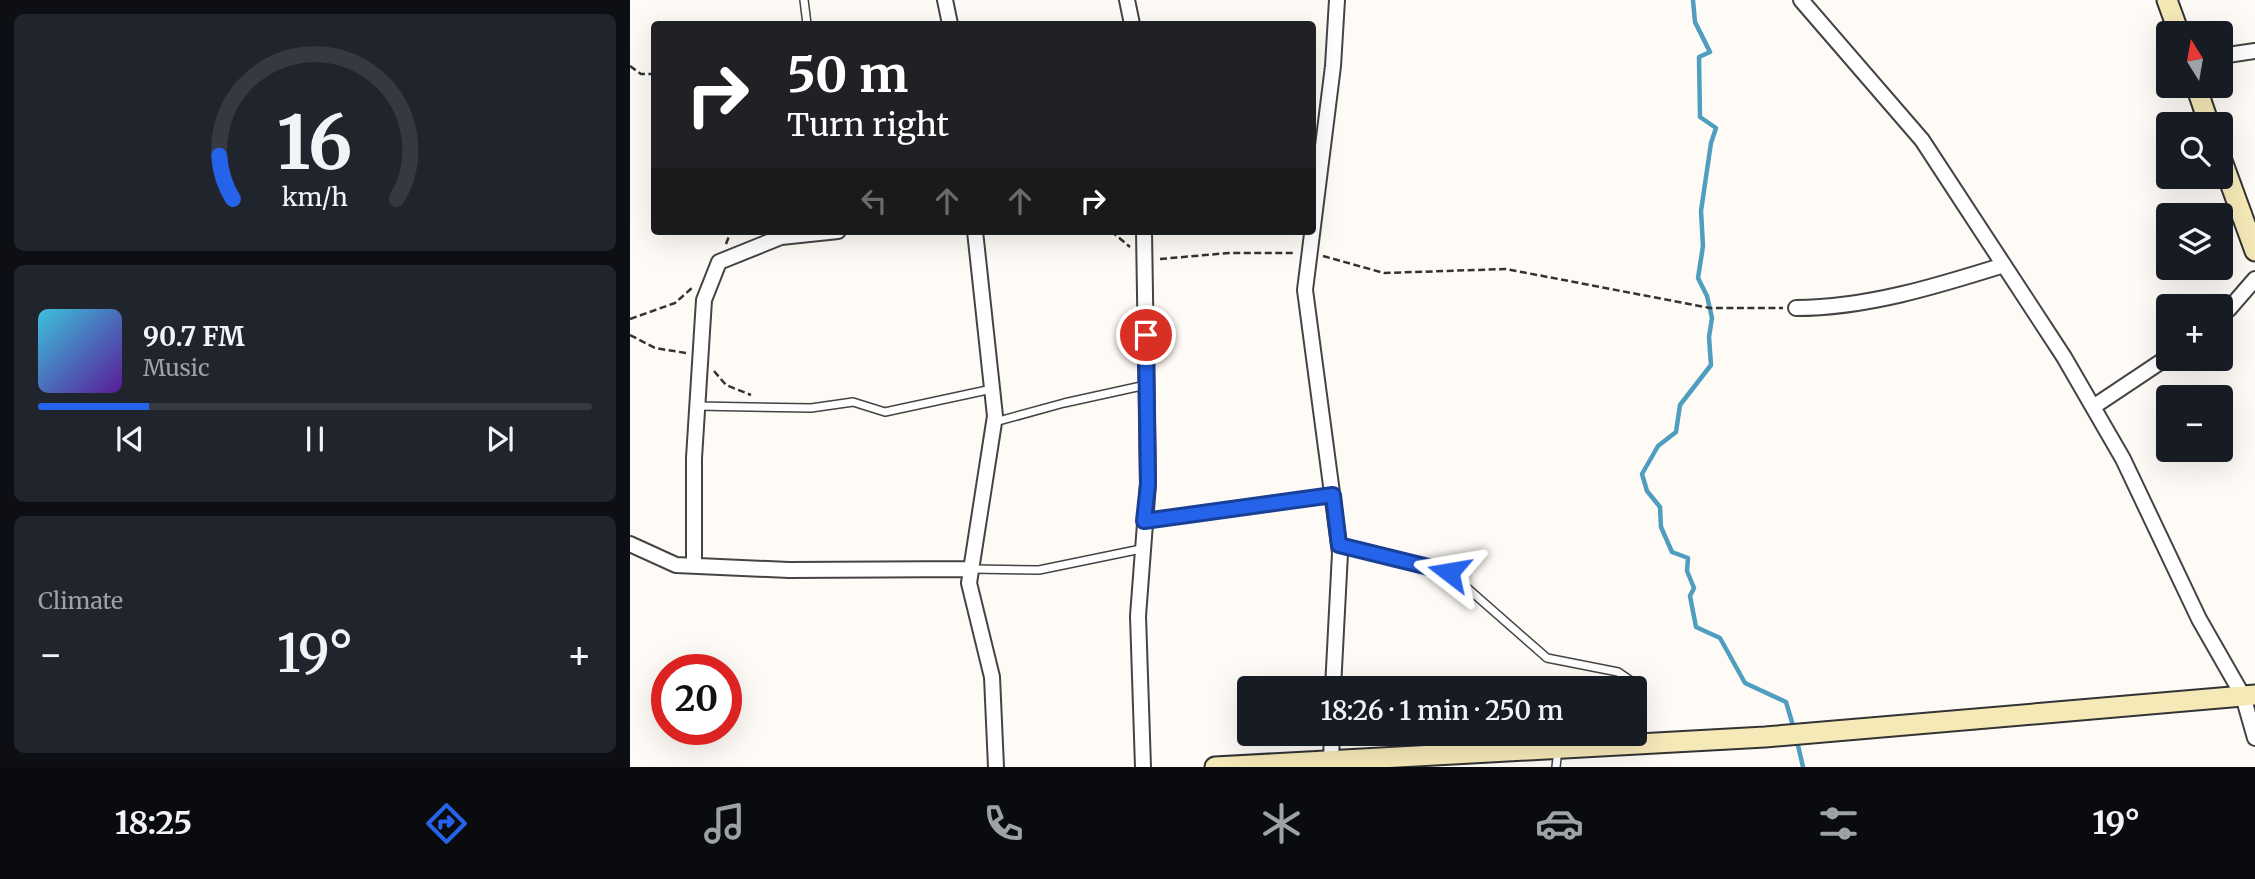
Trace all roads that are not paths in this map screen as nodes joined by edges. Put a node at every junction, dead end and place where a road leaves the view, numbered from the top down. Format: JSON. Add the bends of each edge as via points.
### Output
{"nodes":[{"id":1,"x":804,"y":0,"type":"edge"},
{"id":2,"x":945,"y":0,"type":"edge"},
{"id":3,"x":1126,"y":0,"type":"edge"},
{"id":4,"x":1337,"y":0,"type":"edge"},
{"id":5,"x":1801,"y":0,"type":"edge"},
{"id":6,"x":2167,"y":0,"type":"edge"},
{"id":7,"x":807,"y":21,"type":"edge"},
{"id":8,"x":949,"y":21,"type":"edge"},
{"id":9,"x":1131,"y":21,"type":"edge"},
{"id":10,"x":2175,"y":21,"type":"edge"},
{"id":11,"x":2255,"y":51,"type":"edge"},
{"id":12,"x":2233,"y":54,"type":"edge"},
{"id":13,"x":2232,"y":189,"type":"edge"},
{"id":14,"x":1316,"y":203,"type":"edge"},
{"id":15,"x":800,"y":235,"type":"edge"},
{"id":16,"x":975,"y":235,"type":"edge"},
{"id":17,"x":1144,"y":235,"type":"edge"},
{"id":18,"x":1312,"y":235,"type":"edge"},
{"id":19,"x":2255,"y":251,"type":"edge"},
{"id":20,"x":2004,"y":265,"type":"junction"},
{"id":21,"x":2255,"y":279,"type":"edge"},
{"id":22,"x":2233,"y":303,"type":"edge"},
{"id":23,"x":1796,"y":308,"type":"road end"},
{"id":24,"x":2156,"y":365,"type":"edge"},
{"id":25,"x":1146,"y":385,"type":"junction"},
{"id":26,"x":992,"y":389,"type":"junction"},
{"id":27,"x":697,"y":406,"type":"junction"},
{"id":28,"x":2093,"y":407,"type":"junction"},
{"id":29,"x":995,"y":422,"type":"junction"},
{"id":30,"x":1333,"y":495,"type":"junction"},
{"id":31,"x":1144,"y":521,"type":"junction"},
{"id":32,"x":630,"y":544,"type":"edge"},
{"id":33,"x":1339,"y":545,"type":"junction"},
{"id":34,"x":1141,"y":549,"type":"junction"},
{"id":35,"x":694,"y":566,"type":"junction"},
{"id":36,"x":971,"y":569,"type":"junction"},
{"id":37,"x":1334,"y":676,"type":"edge"},
{"id":38,"x":1624,"y":676,"type":"edge"},
{"id":39,"x":2249,"y":695,"type":"edge"},
{"id":40,"x":2255,"y":738,"type":"edge"},
{"id":41,"x":1647,"y":744,"type":"edge"},
{"id":42,"x":1332,"y":746,"type":"edge"},
{"id":43,"x":1630,"y":746,"type":"edge"},
{"id":44,"x":1557,"y":758,"type":"edge"},
{"id":45,"x":1331,"y":761,"type":"junction"},
{"id":46,"x":996,"y":767,"type":"edge"},
{"id":47,"x":1143,"y":767,"type":"edge"},
{"id":48,"x":1215,"y":767,"type":"edge"}],
"edges":[{"from":1,"to":7,"type":"lane"},
{"from":2,"to":8,"type":"street"},
{"from":3,"to":9,"type":"street"},
{"from":4,"to":14,"type":"street"},
{"from":5,"to":20,"type":"street","via":[[1922,140]]},
{"from":6,"to":10,"type":"main road"},
{"from":11,"to":12,"type":"street"},
{"from":13,"to":19,"type":"main road"},
{"from":15,"to":27,"type":"street","via":[[781,237],[719,262],[704,300]]},
{"from":16,"to":26,"type":"street"},
{"from":17,"to":25,"type":"street"},
{"from":18,"to":30,"type":"street","via":[[1305,290]]},
{"from":20,"to":23,"type":"street","via":[[1928,289],[1822,308]]},
{"from":20,"to":28,"type":"street"},
{"from":21,"to":22,"type":"street"},
{"from":24,"to":28,"type":"street"},
{"from":25,"to":29,"type":"lane"},
{"from":25,"to":31,"type":"street"},
{"from":26,"to":27,"type":"lane","via":[[885,412],[853,402],[811,408]]},
{"from":26,"to":29,"type":"street"},
{"from":27,"to":35,"type":"street"},
{"from":28,"to":39,"type":"street","via":[[2123,459],[2199,619]]},
{"from":29,"to":36,"type":"street"},
{"from":30,"to":31,"type":"lane"},
{"from":30,"to":33,"type":"street"},
{"from":31,"to":34,"type":"street"},
{"from":32,"to":35,"type":"street","via":[[676,565]]},
{"from":33,"to":37,"type":"street"},
{"from":33,"to":38,"type":"lane","via":[[1449,572],[1547,658]]},
{"from":34,"to":36,"type":"lane","via":[[1039,570]]},
{"from":34,"to":47,"type":"street","via":[[1138,616]]},
{"from":35,"to":36,"type":"street"},
{"from":36,"to":46,"type":"street","via":[[969,583],[992,677]]},
{"from":39,"to":40,"type":"street"},
{"from":39,"to":41,"type":"main road"},
{"from":42,"to":45,"type":"street"},
{"from":43,"to":44,"type":"main road"},
{"from":44,"to":45,"type":"main road"},
{"from":45,"to":48,"type":"main road"}]}
